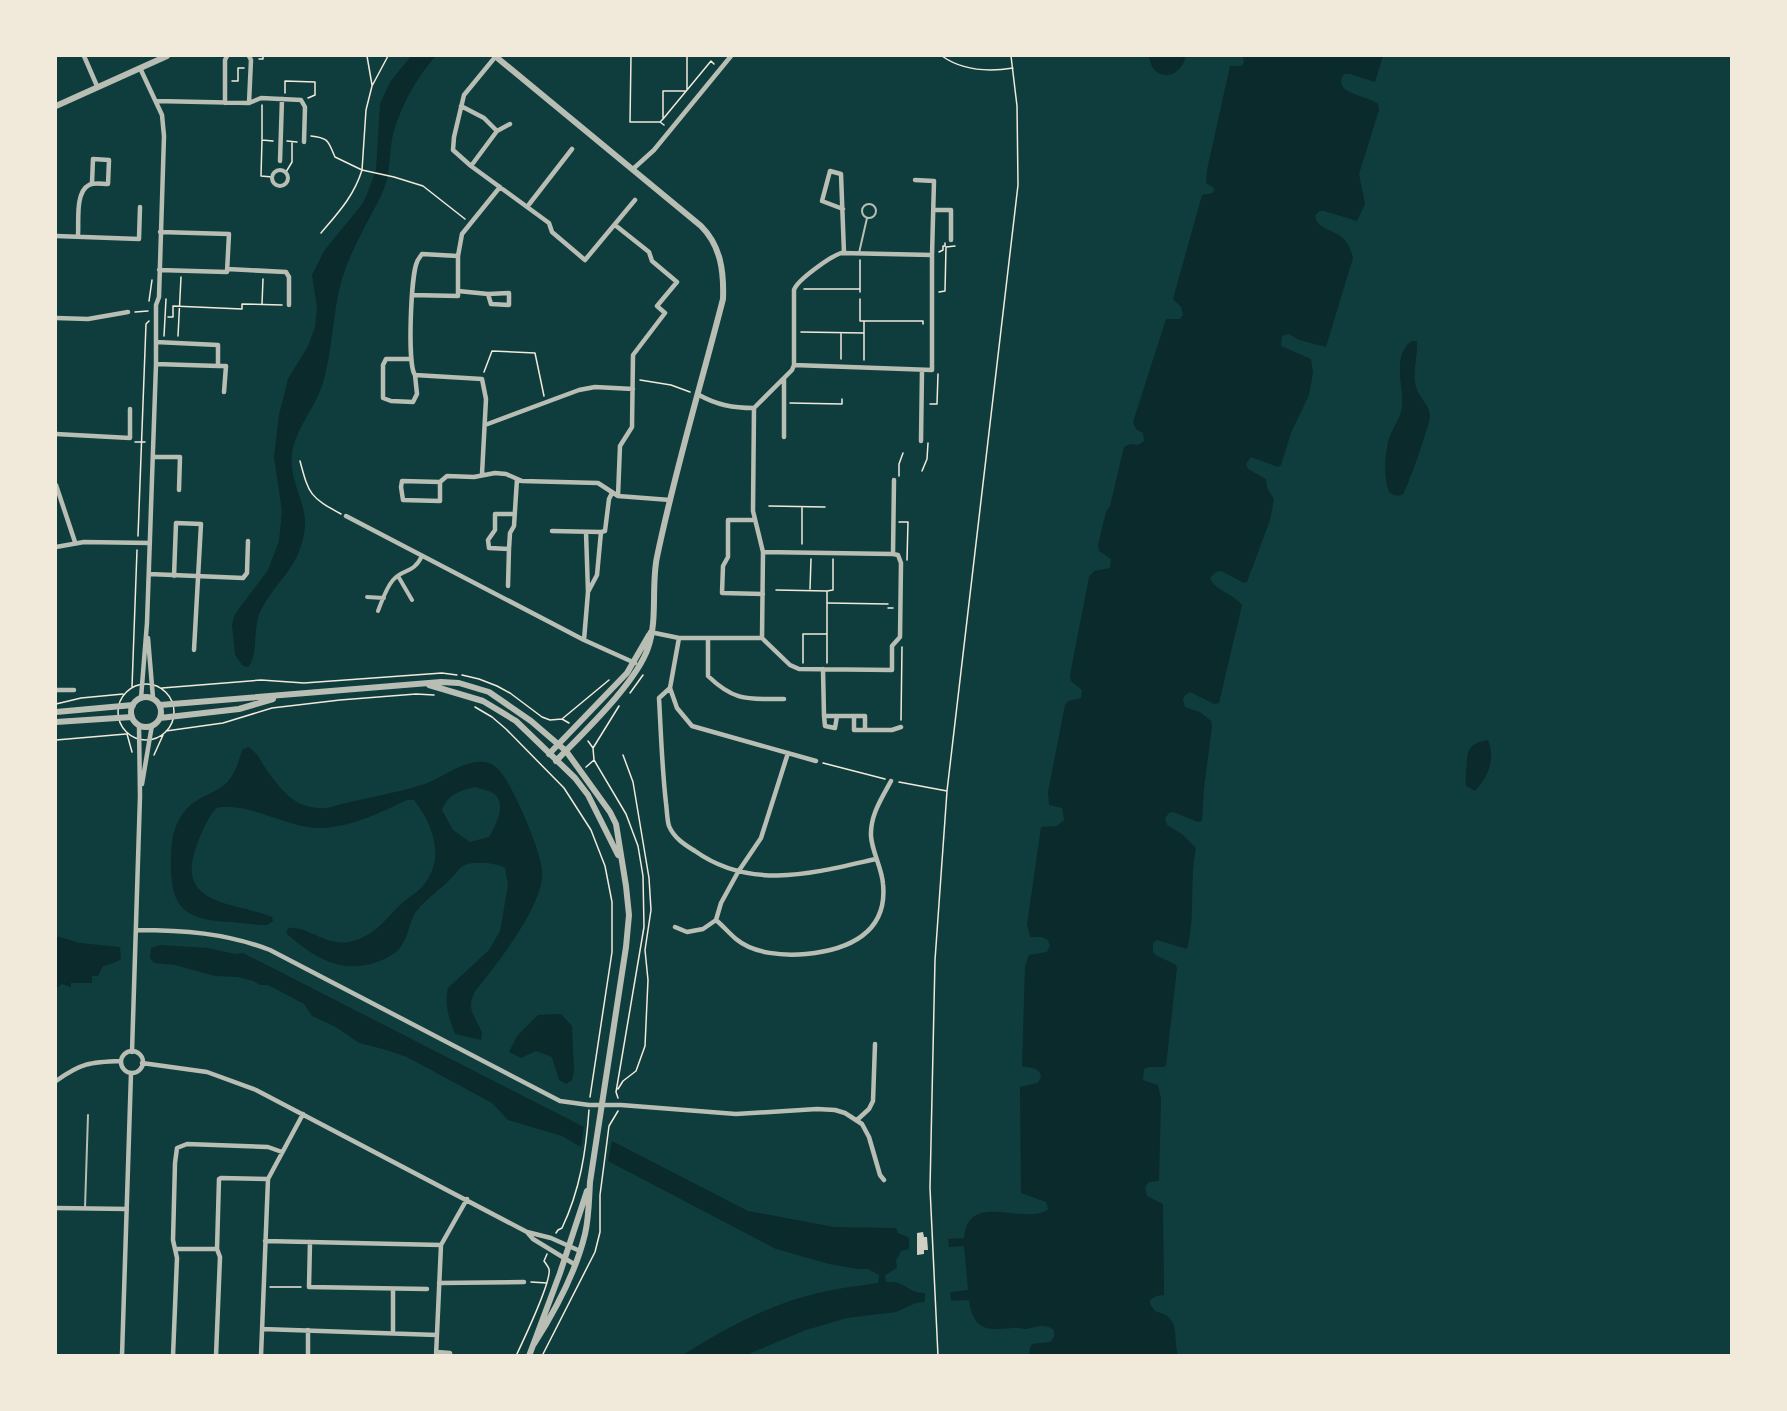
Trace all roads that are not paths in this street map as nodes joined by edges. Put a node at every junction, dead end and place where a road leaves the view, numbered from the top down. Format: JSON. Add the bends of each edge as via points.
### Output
{"nodes":[{"id":1,"x":84,"y":56,"type":"edge"},
{"id":2,"x":167,"y":56,"type":"edge"},
{"id":3,"x":227,"y":56,"type":"edge"},
{"id":4,"x":495,"y":56,"type":"edge"},
{"id":5,"x":731,"y":56,"type":"edge"},
{"id":6,"x":250,"y":57,"type":"edge"},
{"id":7,"x":140,"y":68,"type":"junction"},
{"id":8,"x":97,"y":86,"type":"junction"},
{"id":9,"x":283,"y":99,"type":"junction"},
{"id":10,"x":156,"y":101,"type":"junction"},
{"id":11,"x":225,"y":103,"type":"junction"},
{"id":12,"x":249,"y":103,"type":"junction"},
{"id":13,"x":56,"y":106,"type":"edge"},
{"id":14,"x":461,"y":106,"type":"junction"},
{"id":15,"x":510,"y":124,"type":"dead end"},
{"id":16,"x":497,"y":131,"type":"junction"},
{"id":17,"x":304,"y":142,"type":"road end"},
{"id":18,"x":572,"y":149,"type":"dead end"},
{"id":19,"x":280,"y":161,"type":"joint"},
{"id":20,"x":471,"y":166,"type":"junction"},
{"id":21,"x":633,"y":169,"type":"junction"},
{"id":22,"x":279,"y":170,"type":"junction"},
{"id":23,"x":915,"y":180,"type":"dead end"},
{"id":24,"x":92,"y":183,"type":"junction"},
{"id":25,"x":500,"y":187,"type":"junction"},
{"id":26,"x":635,"y":200,"type":"dead end"},
{"id":27,"x":140,"y":207,"type":"dead end"},
{"id":28,"x":527,"y":207,"type":"junction"},
{"id":29,"x":843,"y":209,"type":"junction"},
{"id":30,"x":934,"y":210,"type":"junction"},
{"id":31,"x":867,"y":218,"type":"junction"},
{"id":32,"x":615,"y":225,"type":"junction"},
{"id":33,"x":160,"y":232,"type":"junction"},
{"id":34,"x":78,"y":235,"type":"junction"},
{"id":35,"x":56,"y":236,"type":"edge"},
{"id":36,"x":951,"y":240,"type":"dead end"},
{"id":37,"x":844,"y":253,"type":"junction"},
{"id":38,"x":932,"y":255,"type":"junction"},
{"id":39,"x":458,"y":256,"type":"junction"},
{"id":40,"x":859,"y":256,"type":"junction"},
{"id":41,"x":227,"y":269,"type":"junction"},
{"id":42,"x":159,"y":270,"type":"junction"},
{"id":43,"x":458,"y":291,"type":"junction"},
{"id":44,"x":488,"y":294,"type":"junction"},
{"id":45,"x":412,"y":295,"type":"junction"},
{"id":46,"x":289,"y":305,"type":"road end"},
{"id":47,"x":128,"y":312,"type":"road end"},
{"id":48,"x":56,"y":318,"type":"edge"},
{"id":49,"x":156,"y":342,"type":"junction"},
{"id":50,"x":410,"y":359,"type":"junction"},
{"id":51,"x":156,"y":364,"type":"junction"},
{"id":52,"x":794,"y":365,"type":"junction"},
{"id":53,"x":218,"y":366,"type":"junction"},
{"id":54,"x":922,"y":370,"type":"junction"},
{"id":55,"x":415,"y":375,"type":"junction"},
{"id":56,"x":784,"y":379,"type":"junction"},
{"id":57,"x":633,"y":388,"type":"junction"},
{"id":58,"x":224,"y":392,"type":"dead end"},
{"id":59,"x":699,"y":395,"type":"junction"},
{"id":60,"x":754,"y":408,"type":"junction"},
{"id":61,"x":130,"y":409,"type":"dead end"},
{"id":62,"x":485,"y":425,"type":"junction"},
{"id":63,"x":56,"y":434,"type":"edge"},
{"id":64,"x":784,"y":437,"type":"dead end"},
{"id":65,"x":921,"y":441,"type":"dead end"},
{"id":66,"x":153,"y":457,"type":"junction"},
{"id":67,"x":482,"y":474,"type":"junction"},
{"id":68,"x":517,"y":479,"type":"junction"},
{"id":69,"x":894,"y":480,"type":"dead end"},
{"id":70,"x":441,"y":482,"type":"junction"},
{"id":71,"x":56,"y":485,"type":"edge"},
{"id":72,"x":179,"y":490,"type":"dead end"},
{"id":73,"x":615,"y":494,"type":"junction"},
{"id":74,"x":670,"y":500,"type":"junction"},
{"id":75,"x":514,"y":514,"type":"junction"},
{"id":76,"x":346,"y":516,"type":"road end"},
{"id":77,"x":754,"y":520,"type":"junction"},
{"id":78,"x":552,"y":531,"type":"dead end"},
{"id":79,"x":586,"y":532,"type":"junction"},
{"id":80,"x":601,"y":532,"type":"junction"},
{"id":81,"x":248,"y":541,"type":"dead end"},
{"id":82,"x":75,"y":542,"type":"junction"},
{"id":83,"x":150,"y":543,"type":"junction"},
{"id":84,"x":56,"y":547,"type":"edge"},
{"id":85,"x":509,"y":549,"type":"junction"},
{"id":86,"x":763,"y":552,"type":"junction"},
{"id":87,"x":893,"y":554,"type":"junction"},
{"id":88,"x":422,"y":556,"type":"junction"},
{"id":89,"x":148,"y":574,"type":"junction"},
{"id":90,"x":174,"y":576,"type":"junction"},
{"id":91,"x":398,"y":576,"type":"junction"},
{"id":92,"x":198,"y":577,"type":"junction"},
{"id":93,"x":507,"y":586,"type":"dead end"},
{"id":94,"x":588,"y":592,"type":"junction"},
{"id":95,"x":763,"y":594,"type":"junction"},
{"id":96,"x":367,"y":597,"type":"dead end"},
{"id":97,"x":384,"y":598,"type":"junction"},
{"id":98,"x":412,"y":600,"type":"dead end"},
{"id":99,"x":378,"y":611,"type":"dead end"},
{"id":100,"x":147,"y":623,"type":"junction"},
{"id":101,"x":651,"y":632,"type":"junction"},
{"id":102,"x":679,"y":638,"type":"junction"},
{"id":103,"x":708,"y":638,"type":"junction"},
{"id":104,"x":762,"y":638,"type":"junction"},
{"id":105,"x":585,"y":640,"type":"junction"},
{"id":106,"x":194,"y":651,"type":"dead end"},
{"id":107,"x":636,"y":664,"type":"junction"},
{"id":108,"x":825,"y":666,"type":"junction"},
{"id":109,"x":425,"y":684,"type":"junction"},
{"id":110,"x":670,"y":688,"type":"junction"},
{"id":111,"x":56,"y":690,"type":"edge"},
{"id":112,"x":74,"y":690,"type":"dead end"},
{"id":113,"x":288,"y":694,"type":"junction"},
{"id":114,"x":141,"y":698,"type":"junction"},
{"id":115,"x":153,"y":698,"type":"junction"},
{"id":116,"x":784,"y":699,"type":"dead end"},
{"id":117,"x":133,"y":705,"type":"junction"},
{"id":118,"x":160,"y":705,"type":"junction"},
{"id":119,"x":56,"y":712,"type":"edge"},
{"id":120,"x":824,"y":716,"type":"junction"},
{"id":121,"x":837,"y":716,"type":"junction"},
{"id":122,"x":854,"y":716,"type":"junction"},
{"id":123,"x":132,"y":717,"type":"junction"},
{"id":124,"x":160,"y":718,"type":"junction"},
{"id":125,"x":56,"y":722,"type":"edge"},
{"id":126,"x":139,"y":725,"type":"junction"},
{"id":127,"x":152,"y":725,"type":"junction"},
{"id":128,"x":901,"y":727,"type":"road end"},
{"id":129,"x":865,"y":730,"type":"junction"},
{"id":130,"x":559,"y":745,"type":"junction"},
{"id":131,"x":566,"y":751,"type":"junction"},
{"id":132,"x":788,"y":753,"type":"junction"},
{"id":133,"x":549,"y":754,"type":"junction"},
{"id":134,"x":556,"y":761,"type":"junction"},
{"id":135,"x":816,"y":761,"type":"road end"},
{"id":136,"x":891,"y":781,"type":"road end"},
{"id":137,"x":140,"y":796,"type":"junction"},
{"id":138,"x":876,"y":859,"type":"junction"},
{"id":139,"x":622,"y":861,"type":"junction"},
{"id":140,"x":738,"y":872,"type":"junction"},
{"id":141,"x":716,"y":920,"type":"junction"},
{"id":142,"x":675,"y":927,"type":"dead end"},
{"id":143,"x":136,"y":930,"type":"junction"},
{"id":144,"x":875,"y":1044,"type":"dead end"},
{"id":145,"x":132,"y":1052,"type":"junction"},
{"id":146,"x":121,"y":1061,"type":"junction"},
{"id":147,"x":142,"y":1063,"type":"junction"},
{"id":148,"x":131,"y":1073,"type":"junction"},
{"id":149,"x":56,"y":1081,"type":"edge"},
{"id":150,"x":601,"y":1105,"type":"junction"},
{"id":151,"x":303,"y":1114,"type":"junction"},
{"id":152,"x":88,"y":1115,"type":"dead end"},
{"id":153,"x":857,"y":1120,"type":"junction"},
{"id":154,"x":282,"y":1152,"type":"junction"},
{"id":155,"x":268,"y":1179,"type":"junction"},
{"id":156,"x":884,"y":1180,"type":"dead end"},
{"id":157,"x":590,"y":1182,"type":"junction"},
{"id":158,"x":467,"y":1199,"type":"junction"},
{"id":159,"x":56,"y":1208,"type":"edge"},
{"id":160,"x":85,"y":1208,"type":"junction"},
{"id":161,"x":127,"y":1209,"type":"junction"},
{"id":162,"x":527,"y":1232,"type":"junction"},
{"id":163,"x":265,"y":1242,"type":"junction"},
{"id":164,"x":310,"y":1242,"type":"junction"},
{"id":165,"x":441,"y":1245,"type":"junction"},
{"id":166,"x":569,"y":1246,"type":"junction"},
{"id":167,"x":176,"y":1249,"type":"junction"},
{"id":168,"x":217,"y":1249,"type":"junction"},
{"id":169,"x":580,"y":1251,"type":"junction"},
{"id":170,"x":565,"y":1259,"type":"junction"},
{"id":171,"x":574,"y":1264,"type":"junction"},
{"id":172,"x":524,"y":1282,"type":"road end"},
{"id":173,"x":439,"y":1283,"type":"junction"},
{"id":174,"x":393,"y":1288,"type":"junction"},
{"id":175,"x":427,"y":1289,"type":"dead end"},
{"id":176,"x":262,"y":1329,"type":"junction"},
{"id":177,"x":308,"y":1330,"type":"junction"},
{"id":178,"x":393,"y":1333,"type":"junction"},
{"id":179,"x":437,"y":1335,"type":"junction"},
{"id":180,"x":534,"y":1344,"type":"junction"},
{"id":181,"x":436,"y":1354,"type":"edge"},
{"id":182,"x":122,"y":1356,"type":"edge"},
{"id":183,"x":173,"y":1356,"type":"edge"},
{"id":184,"x":216,"y":1356,"type":"edge"},
{"id":185,"x":261,"y":1356,"type":"edge"},
{"id":186,"x":308,"y":1356,"type":"edge"},
{"id":187,"x":450,"y":1356,"type":"edge"},
{"id":188,"x":529,"y":1356,"type":"edge"}],
"edges":[{"from":1,"to":8,"type":"street"},
{"from":2,"to":7,"type":"street"},
{"from":3,"to":11,"type":"street"},
{"from":4,"to":14,"type":"street","via":[[464,95]]},
{"from":4,"to":21,"type":"street"},
{"from":5,"to":21,"type":"street","via":[[654,150]]},
{"from":6,"to":12,"type":"street"},
{"from":7,"to":8,"type":"street"},
{"from":7,"to":10,"type":"street"},
{"from":8,"to":13,"type":"street"},
{"from":9,"to":12,"type":"street","via":[[262,98]]},
{"from":9,"to":17,"type":"street","via":[[302,101],[305,106]]},
{"from":9,"to":19,"type":"street"},
{"from":10,"to":11,"type":"street"},
{"from":10,"to":33,"type":"street","via":[[165,136]]},
{"from":11,"to":12,"type":"street"},
{"from":14,"to":16,"type":"street","via":[[484,118]]},
{"from":14,"to":20,"type":"street","via":[[453,150]]},
{"from":15,"to":16,"type":"street"},
{"from":16,"to":20,"type":"street"},
{"from":18,"to":28,"type":"street"},
{"from":19,"to":22,"type":"street"},
{"from":20,"to":25,"type":"street"},
{"from":21,"to":59,"type":"street","via":[[710,235],[720,258],[723,299]]},
{"from":22,"to":22,"type":"street","via":[[272,177],[274,183],[282,186],[288,180],[286,172]]},
{"from":23,"to":30,"type":"street","via":[[934,181]]},
{"from":24,"to":24,"type":"street","via":[[108,184],[109,160],[93,159]]},
{"from":24,"to":34,"type":"street","via":[[81,194]]},
{"from":25,"to":28,"type":"street"},
{"from":25,"to":39,"type":"street","via":[[462,234]]},
{"from":26,"to":32,"type":"street"},
{"from":27,"to":34,"type":"street","via":[[139,239]]},
{"from":28,"to":32,"type":"street","via":[[549,223],[552,232],[585,260]]},
{"from":29,"to":29,"type":"street","via":[[841,174],[830,171],[822,201]]},
{"from":29,"to":37,"type":"street"},
{"from":30,"to":36,"type":"street","via":[[951,210]]},
{"from":30,"to":38,"type":"street"},
{"from":31,"to":31,"type":"lane","via":[[876,213],[871,204],[863,208]]},
{"from":31,"to":40,"type":"lane"},
{"from":32,"to":57,"type":"street","via":[[649,252],[652,261],[677,282],[657,306],[665,313],[633,355]]},
{"from":33,"to":41,"type":"street","via":[[229,234]]},
{"from":33,"to":42,"type":"street"},
{"from":34,"to":35,"type":"street"},
{"from":37,"to":40,"type":"street"},
{"from":37,"to":52,"type":"street","via":[[833,256],[794,289]]},
{"from":38,"to":40,"type":"street"},
{"from":38,"to":54,"type":"street","via":[[932,370]]},
{"from":39,"to":43,"type":"street"},
{"from":39,"to":45,"type":"street","via":[[422,254],[416,262]]},
{"from":41,"to":42,"type":"street"},
{"from":41,"to":46,"type":"street","via":[[288,274]]},
{"from":42,"to":49,"type":"street"},
{"from":43,"to":44,"type":"street"},
{"from":43,"to":45,"type":"street","via":[[458,296]]},
{"from":44,"to":44,"type":"street","via":[[491,304],[509,304],[509,293]]},
{"from":45,"to":50,"type":"street"},
{"from":47,"to":48,"type":"street","via":[[88,319]]},
{"from":49,"to":51,"type":"street"},
{"from":49,"to":53,"type":"street","via":[[218,345]]},
{"from":50,"to":55,"type":"street"},
{"from":50,"to":55,"type":"street","via":[[386,359],[383,398],[413,402],[417,394]]},
{"from":51,"to":53,"type":"street"},
{"from":51,"to":66,"type":"street"},
{"from":52,"to":54,"type":"street"},
{"from":52,"to":56,"type":"street"},
{"from":53,"to":58,"type":"street","via":[[226,366]]},
{"from":54,"to":65,"type":"street"},
{"from":55,"to":62,"type":"street","via":[[482,379]]},
{"from":56,"to":60,"type":"street"},
{"from":56,"to":64,"type":"street"},
{"from":57,"to":62,"type":"street","via":[[579,390]]},
{"from":57,"to":73,"type":"street","via":[[632,427],[620,446]]},
{"from":59,"to":60,"type":"street","via":[[733,408]]},
{"from":59,"to":74,"type":"street"},
{"from":60,"to":77,"type":"street"},
{"from":61,"to":63,"type":"street","via":[[130,438]]},
{"from":62,"to":67,"type":"street"},
{"from":66,"to":72,"type":"street","via":[[180,457]]},
{"from":66,"to":83,"type":"street"},
{"from":67,"to":68,"type":"street","via":[[495,472]]},
{"from":67,"to":70,"type":"street","via":[[447,476]]},
{"from":68,"to":73,"type":"street","via":[[598,483]]},
{"from":68,"to":75,"type":"street"},
{"from":69,"to":87,"type":"street"},
{"from":70,"to":70,"type":"street","via":[[402,482],[401,495],[403,500],[440,501]]},
{"from":71,"to":82,"type":"street"},
{"from":73,"to":74,"type":"street"},
{"from":73,"to":80,"type":"street","via":[[609,499],[605,531]]},
{"from":74,"to":101,"type":"street","via":[[656,560]]},
{"from":75,"to":85,"type":"street"},
{"from":75,"to":85,"type":"street","via":[[495,514],[495,530],[488,540],[489,548]]},
{"from":76,"to":88,"type":"street"},
{"from":77,"to":86,"type":"street"},
{"from":77,"to":95,"type":"street","via":[[728,520],[728,557],[723,566],[722,593]]},
{"from":78,"to":79,"type":"street"},
{"from":79,"to":80,"type":"street"},
{"from":79,"to":94,"type":"street"},
{"from":80,"to":94,"type":"street","via":[[597,575]]},
{"from":81,"to":92,"type":"street","via":[[245,577]]},
{"from":82,"to":83,"type":"street"},
{"from":82,"to":84,"type":"street"},
{"from":83,"to":89,"type":"street"},
{"from":85,"to":93,"type":"street"},
{"from":86,"to":87,"type":"street"},
{"from":86,"to":95,"type":"street"},
{"from":87,"to":108,"type":"street","via":[[898,555],[901,563],[900,637],[892,646],[892,670]]},
{"from":88,"to":91,"type":"street","via":[[414,568]]},
{"from":88,"to":105,"type":"street"},
{"from":89,"to":90,"type":"street"},
{"from":89,"to":100,"type":"street"},
{"from":90,"to":92,"type":"street"},
{"from":90,"to":92,"type":"street","via":[[176,523],[201,524]]},
{"from":91,"to":97,"type":"street"},
{"from":91,"to":98,"type":"street"},
{"from":92,"to":106,"type":"street"},
{"from":94,"to":105,"type":"street"},
{"from":95,"to":104,"type":"street"},
{"from":96,"to":97,"type":"street"},
{"from":97,"to":99,"type":"street"},
{"from":100,"to":114,"type":"street"},
{"from":100,"to":115,"type":"street"},
{"from":101,"to":102,"type":"street"},
{"from":101,"to":107,"type":"street"},
{"from":102,"to":103,"type":"street"},
{"from":102,"to":110,"type":"street"},
{"from":103,"to":104,"type":"street"},
{"from":103,"to":116,"type":"street","via":[[708,676],[724,691],[747,699]]},
{"from":104,"to":108,"type":"street","via":[[796,668]]},
{"from":105,"to":107,"type":"street"},
{"from":107,"to":130,"type":"street"},
{"from":107,"to":131,"type":"street","via":[[623,688]]},
{"from":108,"to":120,"type":"street"},
{"from":109,"to":113,"type":"street"},
{"from":109,"to":130,"type":"street","via":[[459,683],[489,692]]},
{"from":109,"to":133,"type":"street","via":[[483,701],[516,721]]},
{"from":110,"to":132,"type":"street","via":[[677,708],[692,726]]},
{"from":110,"to":140,"type":"street","via":[[659,698],[669,826],[680,841],[707,860]]},
{"from":111,"to":112,"type":"street"},
{"from":113,"to":118,"type":"street"},
{"from":113,"to":124,"type":"street","via":[[239,709]]},
{"from":114,"to":115,"type":"street"},
{"from":114,"to":117,"type":"street"},
{"from":115,"to":118,"type":"street"},
{"from":117,"to":119,"type":"street"},
{"from":117,"to":123,"type":"street"},
{"from":118,"to":124,"type":"street"},
{"from":120,"to":121,"type":"street"},
{"from":120,"to":121,"type":"street","via":[[825,726],[835,728]]},
{"from":121,"to":122,"type":"street"},
{"from":122,"to":129,"type":"street","via":[[865,716]]},
{"from":122,"to":129,"type":"street","via":[[854,730]]},
{"from":123,"to":125,"type":"street"},
{"from":123,"to":126,"type":"street"},
{"from":124,"to":127,"type":"street"},
{"from":126,"to":127,"type":"street"},
{"from":126,"to":137,"type":"street"},
{"from":127,"to":137,"type":"street"},
{"from":128,"to":129,"type":"street"},
{"from":130,"to":131,"type":"street"},
{"from":130,"to":133,"type":"street"},
{"from":131,"to":134,"type":"street"},
{"from":131,"to":139,"type":"street","via":[[610,812]]},
{"from":132,"to":135,"type":"street"},
{"from":132,"to":140,"type":"street","via":[[761,838]]},
{"from":133,"to":134,"type":"street"},
{"from":134,"to":139,"type":"street","via":[[588,795]]},
{"from":136,"to":138,"type":"street","via":[[874,812],[871,835]]},
{"from":137,"to":143,"type":"street"},
{"from":138,"to":140,"type":"street","via":[[773,877]]},
{"from":138,"to":141,"type":"street","via":[[883,883],[883,908],[868,932],[837,949],[794,955],[758,950],[738,940]]},
{"from":139,"to":150,"type":"street","via":[[629,915]]},
{"from":140,"to":141,"type":"street"},
{"from":141,"to":142,"type":"street","via":[[703,929],[687,932]]},
{"from":143,"to":145,"type":"street"},
{"from":143,"to":150,"type":"street","via":[[238,938],[270,950],[560,1101]]},
{"from":144,"to":153,"type":"street","via":[[873,1101]]},
{"from":145,"to":146,"type":"street"},
{"from":145,"to":147,"type":"street","via":[[140,1055]]},
{"from":146,"to":148,"type":"street","via":[[123,1069]]},
{"from":146,"to":149,"type":"street","via":[[87,1063]]},
{"from":147,"to":148,"type":"street","via":[[138,1071]]},
{"from":147,"to":151,"type":"street","via":[[222,1076]]},
{"from":148,"to":161,"type":"street"},
{"from":150,"to":153,"type":"street","via":[[736,1114],[825,1109]]},
{"from":150,"to":157,"type":"street"},
{"from":151,"to":154,"type":"street"},
{"from":151,"to":158,"type":"street"},
{"from":152,"to":160,"type":"lane"},
{"from":153,"to":156,"type":"street","via":[[866,1130]]},
{"from":154,"to":155,"type":"street"},
{"from":154,"to":167,"type":"street","via":[[268,1146],[179,1146],[175,1162]]},
{"from":155,"to":163,"type":"street"},
{"from":155,"to":168,"type":"street","via":[[219,1178]]},
{"from":157,"to":166,"type":"street"},
{"from":157,"to":169,"type":"street"},
{"from":158,"to":162,"type":"street"},
{"from":158,"to":165,"type":"street"},
{"from":159,"to":160,"type":"street"},
{"from":160,"to":161,"type":"street"},
{"from":161,"to":182,"type":"street"},
{"from":162,"to":166,"type":"street"},
{"from":162,"to":170,"type":"street"},
{"from":163,"to":164,"type":"street"},
{"from":163,"to":176,"type":"street"},
{"from":164,"to":165,"type":"street"},
{"from":164,"to":174,"type":"street","via":[[309,1287]]},
{"from":165,"to":173,"type":"street"},
{"from":166,"to":169,"type":"street"},
{"from":166,"to":170,"type":"street"},
{"from":167,"to":168,"type":"street"},
{"from":167,"to":183,"type":"street"},
{"from":168,"to":184,"type":"street","via":[[220,1257]]},
{"from":169,"to":171,"type":"street"},
{"from":170,"to":171,"type":"street"},
{"from":170,"to":180,"type":"street"},
{"from":171,"to":180,"type":"street","via":[[553,1314]]},
{"from":172,"to":173,"type":"street"},
{"from":173,"to":179,"type":"street"},
{"from":174,"to":175,"type":"street"},
{"from":174,"to":178,"type":"street"},
{"from":176,"to":177,"type":"street"},
{"from":176,"to":185,"type":"street"},
{"from":177,"to":178,"type":"street"},
{"from":177,"to":186,"type":"street"},
{"from":178,"to":179,"type":"street"},
{"from":179,"to":181,"type":"street"},
{"from":180,"to":188,"type":"street"},
{"from":181,"to":187,"type":"street"}]}
